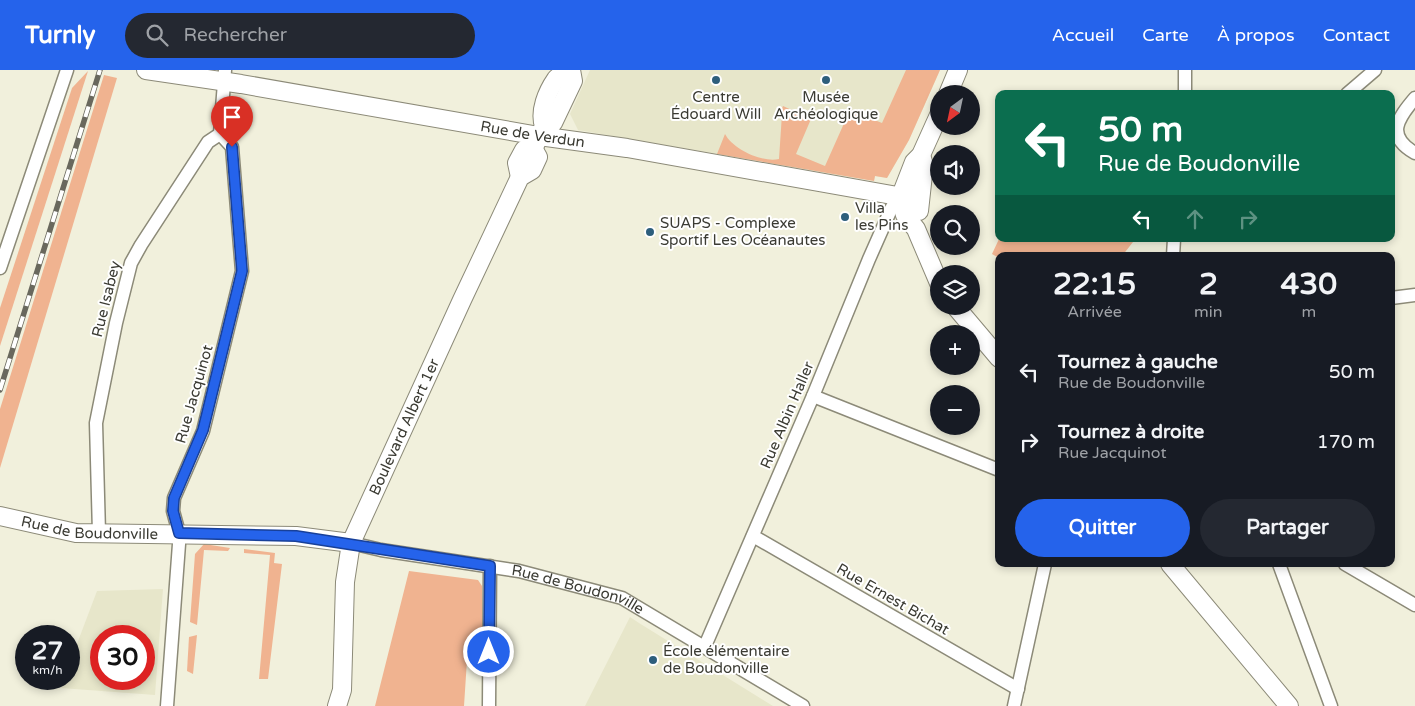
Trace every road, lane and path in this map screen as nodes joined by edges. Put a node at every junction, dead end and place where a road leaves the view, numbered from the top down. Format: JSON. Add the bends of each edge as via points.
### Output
{"nodes":[{"id":1,"x":67,"y":70,"type":"edge"},
{"id":2,"x":146,"y":70,"type":"edge"},
{"id":3,"x":571,"y":70,"type":"edge"},
{"id":4,"x":958,"y":70,"type":"edge"},
{"id":5,"x":1185,"y":70,"type":"edge"},
{"id":6,"x":1375,"y":70,"type":"edge"},
{"id":7,"x":225,"y":76,"type":"edge"},
{"id":8,"x":952,"y":85,"type":"edge"},
{"id":9,"x":1185,"y":90,"type":"edge"},
{"id":10,"x":1352,"y":90,"type":"edge"},
{"id":11,"x":1415,"y":98,"type":"edge"},
{"id":12,"x":220,"y":134,"type":"junction"},
{"id":13,"x":930,"y":135,"type":"edge"},
{"id":14,"x":539,"y":137,"type":"junction"},
{"id":15,"x":1415,"y":153,"type":"edge"},
{"id":16,"x":921,"y":155,"type":"junction"},
{"id":17,"x":900,"y":198,"type":"junction"},
{"id":18,"x":920,"y":200,"type":"junction"},
{"id":19,"x":916,"y":229,"type":"junction"},
{"id":20,"x":931,"y":265,"type":"edge"},
{"id":21,"x":0,"y":268,"type":"edge"},
{"id":22,"x":1415,"y":295,"type":"edge"},
{"id":23,"x":1395,"y":298,"type":"edge"},
{"id":24,"x":963,"y":315,"type":"edge"},
{"id":25,"x":995,"y":353,"type":"edge"},
{"id":26,"x":813,"y":396,"type":"junction"},
{"id":27,"x":995,"y":468,"type":"edge"},
{"id":28,"x":0,"y":516,"type":"edge"},
{"id":29,"x":99,"y":533,"type":"junction"},
{"id":30,"x":179,"y":533,"type":"junction"},
{"id":31,"x":753,"y":536,"type":"junction"},
{"id":32,"x":351,"y":543,"type":"junction"},
{"id":33,"x":490,"y":566,"type":"junction"},
{"id":34,"x":1044,"y":567,"type":"edge"},
{"id":35,"x":1173,"y":567,"type":"edge"},
{"id":36,"x":1280,"y":567,"type":"edge"},
{"id":37,"x":1350,"y":567,"type":"edge"},
{"id":38,"x":1415,"y":605,"type":"edge"},
{"id":39,"x":705,"y":646,"type":"junction"},
{"id":40,"x":1018,"y":689,"type":"junction"},
{"id":41,"x":340,"y":698,"type":"edge"},
{"id":42,"x":167,"y":706,"type":"edge"},
{"id":43,"x":351,"y":706,"type":"edge"},
{"id":44,"x":489,"y":706,"type":"edge"},
{"id":45,"x":803,"y":706,"type":"edge"},
{"id":46,"x":1014,"y":706,"type":"edge"},
{"id":47,"x":1289,"y":706,"type":"edge"},
{"id":48,"x":1331,"y":706,"type":"edge"}],
"edges":[{"from":1,"to":21,"type":"street"},
{"from":2,"to":7,"type":"main road","name":"Rue de Verdun"},
{"from":3,"to":14,"type":"main road","name":"Boulevard Albert 1er","via":[[557,78],[553,86],[540,115]]},
{"from":4,"to":8,"type":"main road"},
{"from":5,"to":9,"type":"street"},
{"from":6,"to":10,"type":"street"},
{"from":7,"to":12,"type":"street"},
{"from":7,"to":14,"type":"main road","name":"Rue de Verdun"},
{"from":11,"to":15,"type":"street","via":[[1397,122],[1397,131],[1403,145]]},
{"from":12,"to":29,"type":"street","name":"Rue Isabey","via":[[208,142],[132,263],[96,423]]},
{"from":12,"to":30,"type":"street","name":"Rue Jacquinot","via":[[232,147],[242,271],[203,430],[174,498],[173,511]]},
{"from":13,"to":16,"type":"main road"},
{"from":14,"to":17,"type":"main road","name":"Rue de Verdun","via":[[655,153]]},
{"from":14,"to":32,"type":"main road","name":"Boulevard Albert 1er","via":[[538,157],[532,170],[520,177]]},
{"from":16,"to":17,"type":"main road","via":[[914,162]]},
{"from":16,"to":18,"type":"main road","via":[[924,166]]},
{"from":17,"to":18,"type":"main road","name":"Rue de Verdun"},
{"from":17,"to":19,"type":"main road","via":[[905,215]]},
{"from":17,"to":26,"type":"street","name":"Rue Albin Haller","via":[[892,207],[869,259]]},
{"from":18,"to":19,"type":"main road"},
{"from":19,"to":20,"type":"main road"},
{"from":22,"to":23,"type":"street"},
{"from":24,"to":25,"type":"main road"},
{"from":26,"to":27,"type":"street"},
{"from":26,"to":31,"type":"street","name":"Rue Albin Haller"},
{"from":28,"to":29,"type":"main road","name":"Rue de Boudonville","via":[[67,532]]},
{"from":29,"to":30,"type":"main road","name":"Rue de Boudonville"},
{"from":30,"to":32,"type":"main road","name":"Rue de Boudonville","via":[[296,536]]},
{"from":30,"to":42,"type":"street","name":"Rue Jacquinot"},
{"from":31,"to":39,"type":"street","name":"Rue Albin Haller"},
{"from":31,"to":40,"type":"street","name":"Rue Ernest Bichat"},
{"from":32,"to":33,"type":"street","name":"Rue de Boudonville"},
{"from":32,"to":41,"type":"main road","name":"Boulevard Albert 1er","via":[[345,582]]},
{"from":33,"to":39,"type":"street","name":"Rue de Boudonville","via":[[622,598]]},
{"from":33,"to":44,"type":"street"},
{"from":34,"to":40,"type":"street"},
{"from":35,"to":47,"type":"main road"},
{"from":36,"to":48,"type":"street"},
{"from":37,"to":38,"type":"street"},
{"from":39,"to":45,"type":"street","name":"Rue de Boudonville"},
{"from":40,"to":46,"type":"street"},
{"from":41,"to":43,"type":"main road"}]}
